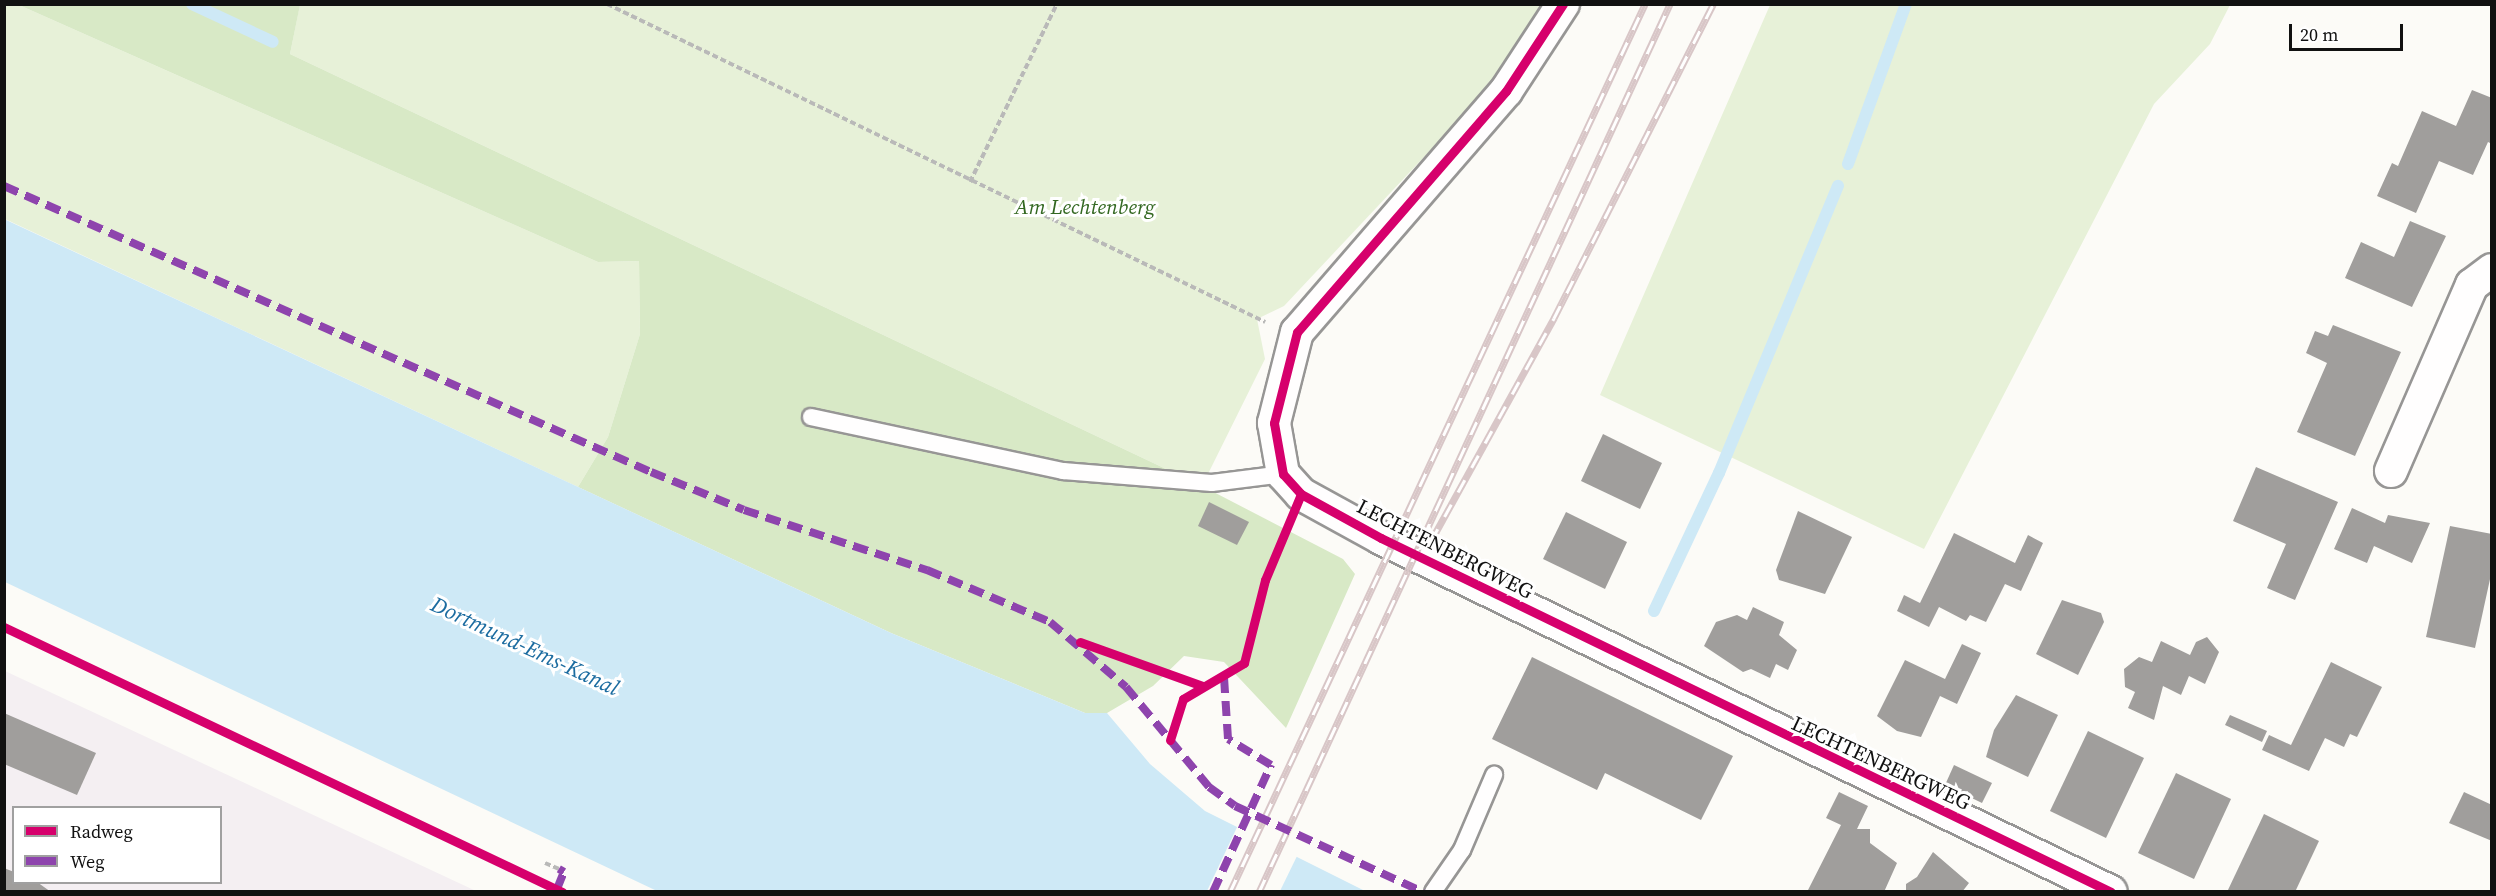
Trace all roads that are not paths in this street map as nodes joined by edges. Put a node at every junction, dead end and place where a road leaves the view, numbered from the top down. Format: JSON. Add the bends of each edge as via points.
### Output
{"nodes":[{"id":1,"x":1563,"y":4,"type":"edge"},
{"id":2,"x":2492,"y":270,"type":"edge"},
{"id":3,"x":811,"y":417,"type":"dead end"},
{"id":4,"x":2391,"y":471,"type":"dead end"},
{"id":5,"x":1283,"y":474,"type":"junction"},
{"id":6,"x":1494,"y":775,"type":"dead end"},
{"id":7,"x":1433,"y":891,"type":"edge"},
{"id":8,"x":2111,"y":891,"type":"edge"}],
"edges":[{"from":1,"to":5,"type":"street","via":[[1506,91],[1297,332],[1275,423]]},
{"from":2,"to":4,"type":"street","via":[[2472,285]]},
{"from":3,"to":5,"type":"lane","via":[[1063,471],[1212,483]]},
{"from":5,"to":8,"type":"street","name":"LECHTENBERGWEG","via":[[1301,494],[1381,538]]},
{"from":6,"to":7,"type":"lane","via":[[1462,850]]}]}
